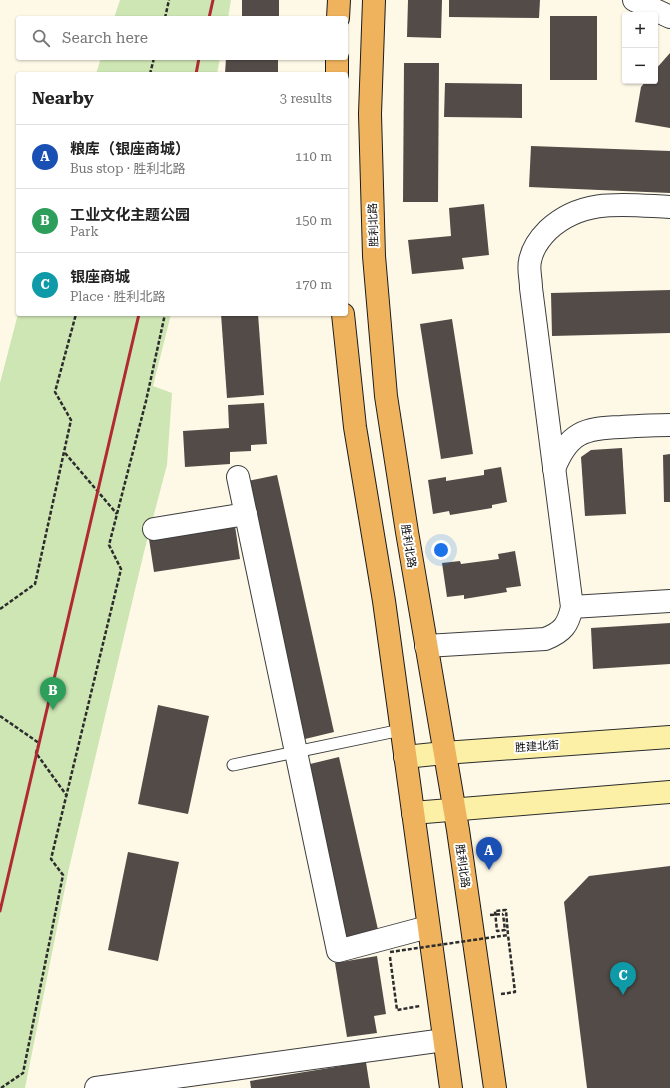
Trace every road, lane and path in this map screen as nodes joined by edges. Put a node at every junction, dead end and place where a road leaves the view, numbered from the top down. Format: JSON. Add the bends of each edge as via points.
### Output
{"nodes":[{"id":1,"x":169,"y":0,"type":"edge"},
{"id":2,"x":339,"y":0,"type":"edge"},
{"id":3,"x":374,"y":0,"type":"edge"},
{"id":4,"x":634,"y":0,"type":"edge"},
{"id":5,"x":165,"y":16,"type":"edge"},
{"id":6,"x":338,"y":16,"type":"edge"},
{"id":7,"x":670,"y":17,"type":"edge"},
{"id":8,"x":154,"y":60,"type":"edge"},
{"id":9,"x":337,"y":60,"type":"edge"},
{"id":10,"x":151,"y":70,"type":"edge"},
{"id":11,"x":337,"y":72,"type":"edge"},
{"id":12,"x":670,"y":207,"type":"edge"},
{"id":13,"x":75,"y":316,"type":"edge"},
{"id":14,"x":165,"y":316,"type":"edge"},
{"id":15,"x":343,"y":316,"type":"edge"},
{"id":16,"x":670,"y":425,"type":"edge"},
{"id":17,"x":64,"y":452,"type":"junction"},
{"id":18,"x":554,"y":469,"type":"junction"},
{"id":19,"x":238,"y":477,"type":"dead end"},
{"id":20,"x":117,"y":514,"type":"junction"},
{"id":21,"x":246,"y":514,"type":"junction"},
{"id":22,"x":154,"y":529,"type":"dead end"},
{"id":23,"x":670,"y":601,"type":"edge"},
{"id":24,"x":572,"y":607,"type":"junction"},
{"id":25,"x":0,"y":609,"type":"edge"},
{"id":26,"x":426,"y":646,"type":"junction"},
{"id":27,"x":0,"y":716,"type":"edge"},
{"id":28,"x":401,"y":730,"type":"junction"},
{"id":29,"x":670,"y":737,"type":"edge"},
{"id":30,"x":297,"y":752,"type":"junction"},
{"id":31,"x":444,"y":753,"type":"junction"},
{"id":32,"x":405,"y":757,"type":"junction"},
{"id":33,"x":233,"y":765,"type":"dead end"},
{"id":34,"x":670,"y":792,"type":"edge"},
{"id":35,"x":67,"y":796,"type":"junction"},
{"id":36,"x":455,"y":808,"type":"junction"},
{"id":37,"x":412,"y":813,"type":"junction"},
{"id":38,"x":503,"y":914,"type":"dead end"},
{"id":39,"x":428,"y":927,"type":"junction"},
{"id":40,"x":508,"y":935,"type":"junction"},
{"id":41,"x":515,"y":992,"type":"dead end"},
{"id":42,"x":397,"y":1010,"type":"dead end"},
{"id":43,"x":444,"y":1040,"type":"junction"},
{"id":44,"x":1,"y":1088,"type":"edge"},
{"id":45,"x":96,"y":1088,"type":"edge"},
{"id":46,"x":451,"y":1088,"type":"edge"},
{"id":47,"x":495,"y":1088,"type":"edge"}],
"edges":[{"from":1,"to":5,"type":"path"},
{"from":2,"to":6,"type":"highway"},
{"from":3,"to":26,"type":"highway","name":"胜利北路","via":[[370,114],[374,256],[386,396]]},
{"from":4,"to":7,"type":"street"},
{"from":8,"to":10,"type":"path"},
{"from":9,"to":11,"type":"highway"},
{"from":12,"to":18,"type":"street","via":[[610,204],[575,211],[558,220],[533,250],[530,262],[531,288]]},
{"from":13,"to":17,"type":"path","via":[[55,392],[71,420]]},
{"from":14,"to":20,"type":"path"},
{"from":15,"to":28,"type":"highway","via":[[355,426],[384,601]]},
{"from":16,"to":18,"type":"street","via":[[596,428],[584,432],[571,441],[560,455]]},
{"from":17,"to":20,"type":"path"},
{"from":17,"to":25,"type":"path","via":[[35,584]]},
{"from":18,"to":24,"type":"street"},
{"from":19,"to":21,"type":"street"},
{"from":20,"to":35,"type":"path","via":[[109,545],[121,569]]},
{"from":21,"to":22,"type":"street"},
{"from":21,"to":30,"type":"street"},
{"from":23,"to":24,"type":"street"},
{"from":24,"to":26,"type":"street","via":[[569,620],[559,634],[545,639]]},
{"from":26,"to":31,"type":"highway","name":"胜利北路"},
{"from":27,"to":35,"type":"path","via":[[39,742],[36,753]]},
{"from":28,"to":30,"type":"lane"},
{"from":28,"to":32,"type":"highway"},
{"from":29,"to":31,"type":"main road","name":"胜建北街"},
{"from":30,"to":33,"type":"lane"},
{"from":30,"to":39,"type":"street","via":[[338,951]]},
{"from":31,"to":32,"type":"main road","name":"胜建北街"},
{"from":31,"to":36,"type":"highway","name":"胜利北路"},
{"from":32,"to":37,"type":"highway"},
{"from":34,"to":36,"type":"main road"},
{"from":35,"to":44,"type":"path","via":[[51,859],[63,875],[23,1073]]},
{"from":36,"to":37,"type":"main road"},
{"from":36,"to":47,"type":"highway","name":"胜利北路"},
{"from":37,"to":39,"type":"highway"},
{"from":38,"to":40,"type":"path","bridge":true,"via":[[505,930],[497,931],[496,911],[506,910]]},
{"from":39,"to":43,"type":"highway"},
{"from":40,"to":41,"type":"path"},
{"from":40,"to":42,"type":"path","bridge":true,"via":[[390,952]]},
{"from":43,"to":45,"type":"street"},
{"from":43,"to":46,"type":"highway"}]}
